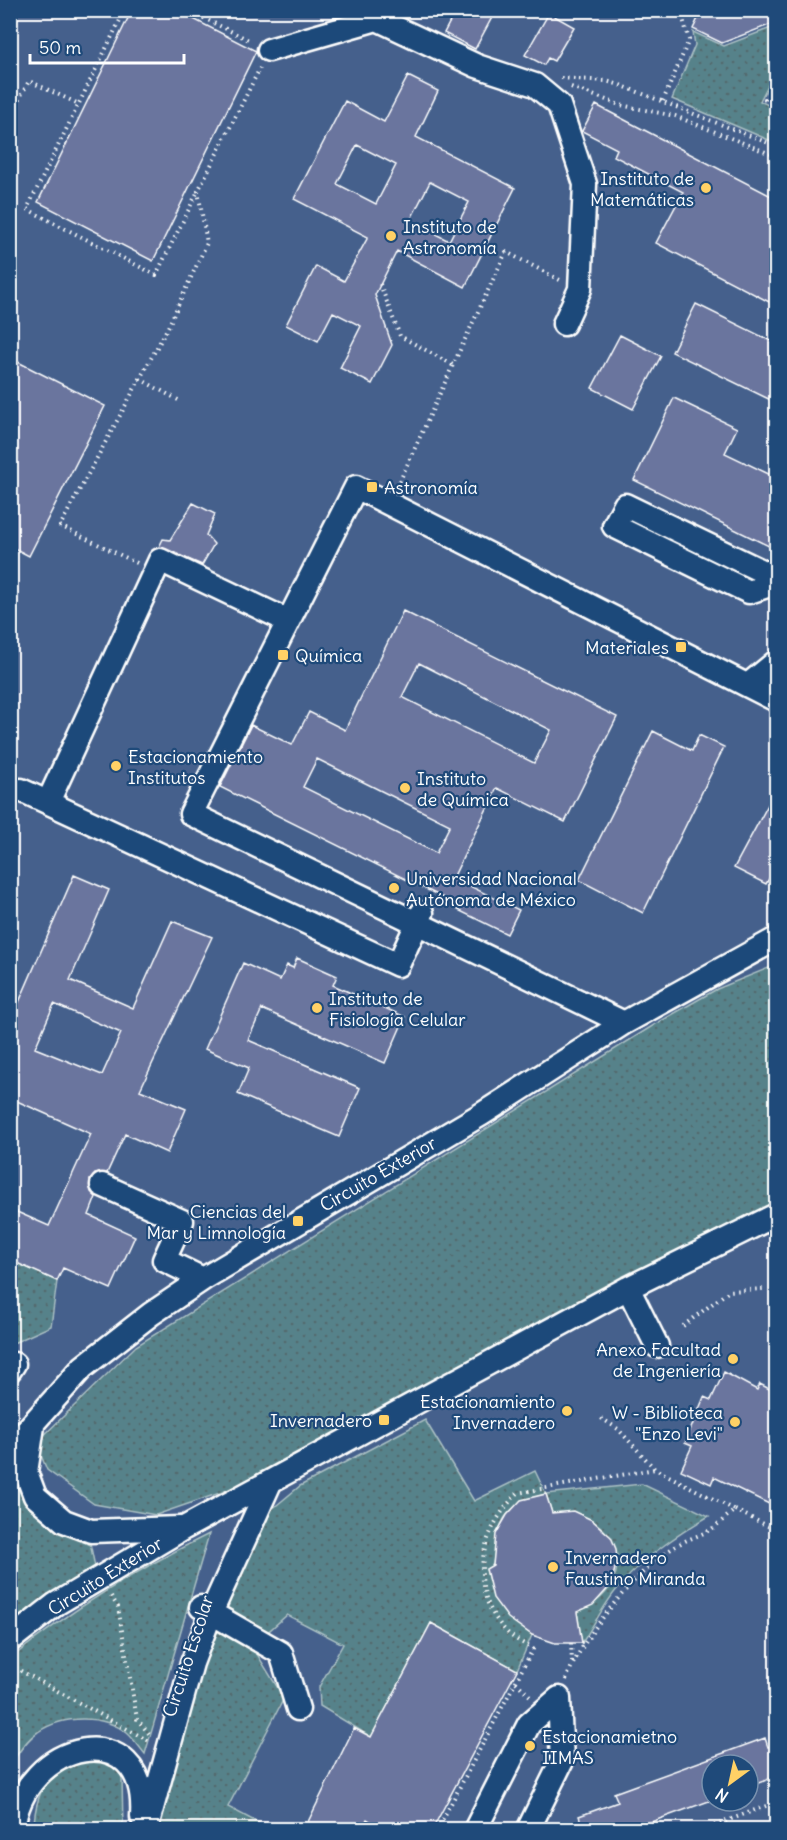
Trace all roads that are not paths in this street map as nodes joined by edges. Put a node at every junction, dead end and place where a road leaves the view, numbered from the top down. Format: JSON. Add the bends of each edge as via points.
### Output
{"nodes":[{"id":1,"x":269,"y":50,"type":"road end"},
{"id":2,"x":564,"y":324,"type":"dead end"},
{"id":3,"x":777,"y":578,"type":"edge"},
{"id":4,"x":777,"y":583,"type":"edge"},
{"id":5,"x":288,"y":621,"type":"junction"},
{"id":6,"x":777,"y":662,"type":"edge"},
{"id":7,"x":748,"y":685,"type":"junction"},
{"id":8,"x":777,"y":700,"type":"edge"},
{"id":9,"x":21,"y":790,"type":"dead end"},
{"id":10,"x":48,"y":802,"type":"junction"},
{"id":11,"x":417,"y":925,"type":"junction"},
{"id":12,"x":777,"y":939,"type":"edge"},
{"id":13,"x":777,"y":953,"type":"edge"},
{"id":14,"x":712,"y":975,"type":"junction"},
{"id":15,"x":624,"y":1023,"type":"junction"},
{"id":16,"x":102,"y":1185,"type":"dead end"},
{"id":17,"x":777,"y":1215,"type":"edge"},
{"id":18,"x":203,"y":1279,"type":"junction"},
{"id":19,"x":628,"y":1288,"type":"junction"},
{"id":20,"x":657,"y":1346,"type":"dead end"},
{"id":21,"x":33,"y":1426,"type":"junction"},
{"id":22,"x":10,"y":1449,"type":"edge"},
{"id":23,"x":263,"y":1487,"type":"junction"},
{"id":24,"x":184,"y":1528,"type":"junction"},
{"id":25,"x":206,"y":1610,"type":"junction"},
{"id":26,"x":10,"y":1640,"type":"edge"},
{"id":27,"x":298,"y":1709,"type":"dead end"},
{"id":28,"x":143,"y":1826,"type":"edge"},
{"id":29,"x":13,"y":1830,"type":"edge"},
{"id":30,"x":475,"y":1830,"type":"edge"},
{"id":31,"x":528,"y":1830,"type":"edge"}],
"edges":[{"from":1,"to":2,"type":"street","via":[[377,19],[477,66],[543,82],[559,105],[585,184],[580,290]]},
{"from":3,"to":4,"type":"street","via":[[625,505],[614,526],[749,592]]},
{"from":5,"to":7,"type":"street","via":[[356,487]]},
{"from":5,"to":10,"type":"street","via":[[160,560]]},
{"from":5,"to":11,"type":"street","via":[[191,814]]},
{"from":6,"to":7,"type":"street"},
{"from":7,"to":8,"type":"street"},
{"from":9,"to":10,"type":"street"},
{"from":10,"to":11,"type":"street","via":[[398,965]]},
{"from":11,"to":15,"type":"street"},
{"from":12,"to":14,"type":"street","name":"Circuito Exterior"},
{"from":13,"to":14,"type":"street"},
{"from":14,"to":15,"type":"street","name":"Circuito Exterior"},
{"from":15,"to":18,"type":"street","name":"Circuito Exterior","via":[[482,1114]]},
{"from":16,"to":18,"type":"street","via":[[182,1221],[164,1260]]},
{"from":17,"to":19,"type":"street","name":"Circuito Exterior"},
{"from":18,"to":21,"type":"street","name":"Circuito Exterior","via":[[83,1367]]},
{"from":19,"to":20,"type":"street"},
{"from":19,"to":23,"type":"street","name":"Circuito Exterior"},
{"from":21,"to":22,"type":"street","name":"Circuito Exterior"},
{"from":21,"to":24,"type":"street","via":[[26,1472],[36,1496],[64,1521],[91,1531]]},
{"from":23,"to":24,"type":"street","name":"Circuito Exterior"},
{"from":23,"to":25,"type":"street","name":"Circuito Escolar"},
{"from":24,"to":26,"type":"street","name":"Circuito Exterior","via":[[56,1604]]},
{"from":25,"to":27,"type":"street","via":[[281,1653]]},
{"from":25,"to":28,"type":"street"},
{"from":25,"to":28,"type":"street","name":"Circuito Escolar","via":[[159,1746]]},
{"from":28,"to":29,"type":"street","via":[[142,1794],[128,1766],[101,1748],[86,1748],[62,1756],[38,1774],[20,1802]]},
{"from":30,"to":31,"type":"street","via":[[529,1724],[559,1698],[562,1761]]}]}
